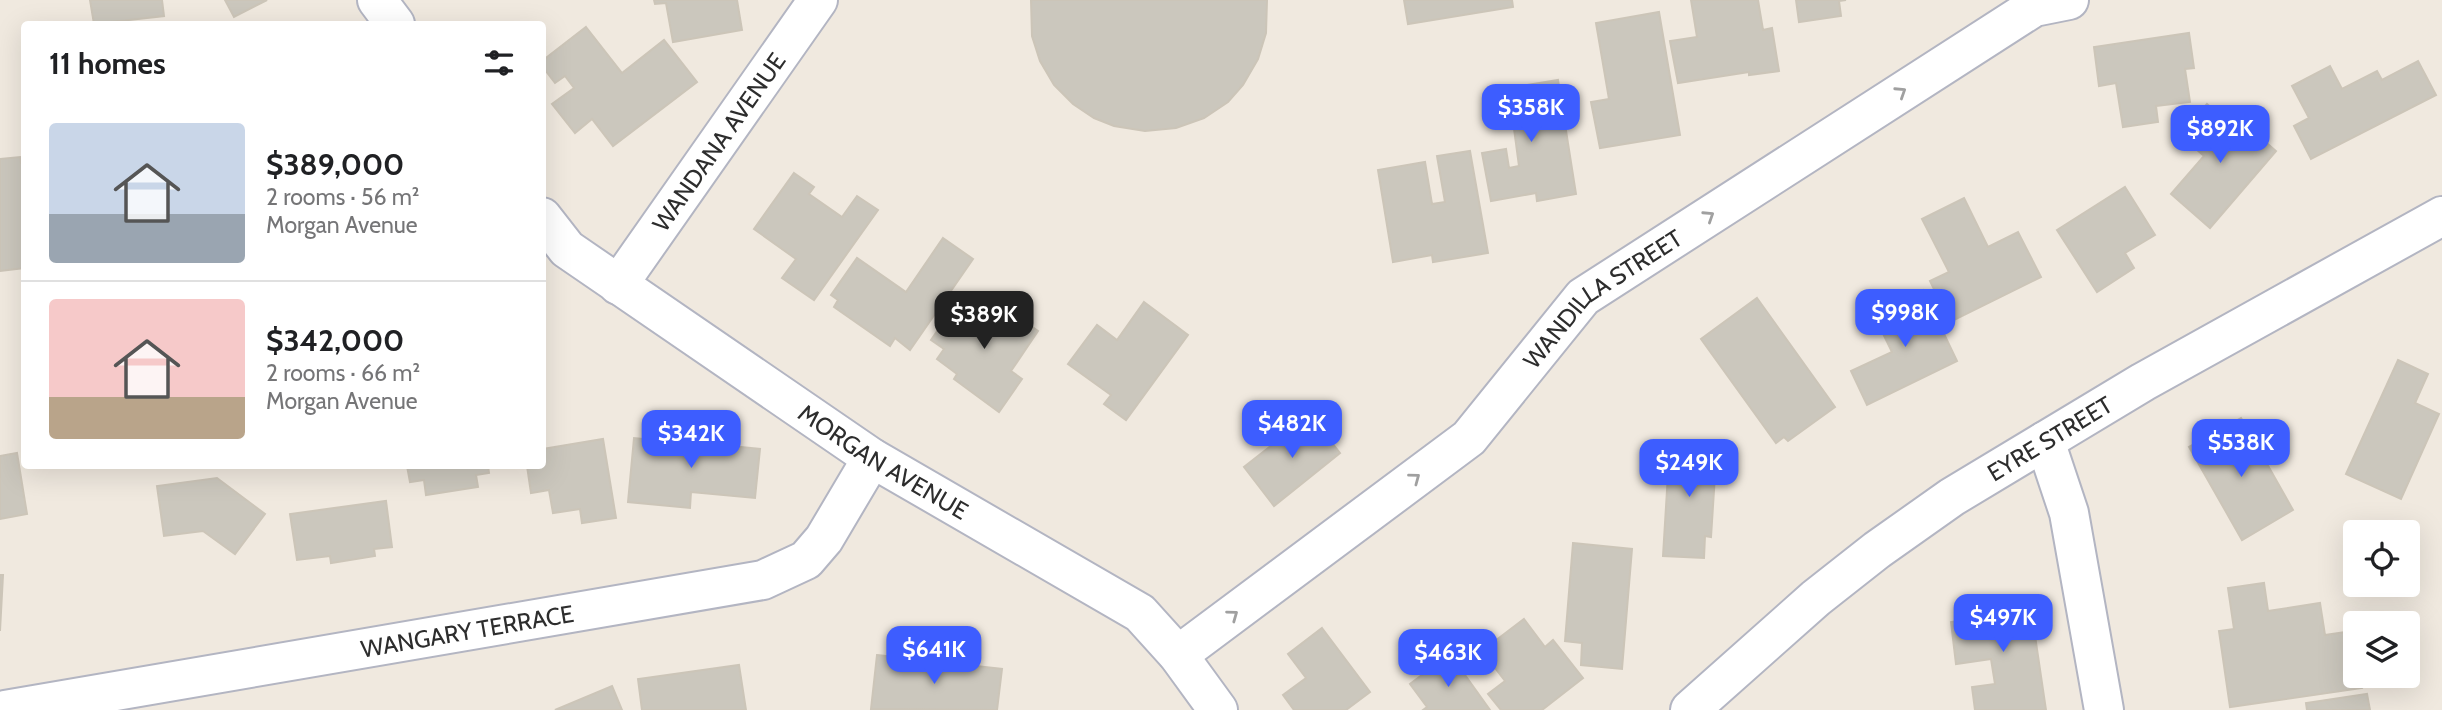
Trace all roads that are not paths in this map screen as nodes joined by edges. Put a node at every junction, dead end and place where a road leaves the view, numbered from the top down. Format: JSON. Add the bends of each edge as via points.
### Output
{"nodes":[{"id":1,"x":377,"y":0,"type":"edge"},
{"id":2,"x":818,"y":0,"type":"edge"},
{"id":3,"x":2069,"y":0,"type":"edge"},
{"id":4,"x":393,"y":21,"type":"edge"},
{"id":5,"x":2442,"y":216,"type":"edge"},
{"id":6,"x":546,"y":222,"type":"edge"},
{"id":7,"x":618,"y":285,"type":"junction"},
{"id":8,"x":2045,"y":441,"type":"junction"},
{"id":9,"x":872,"y":458,"type":"junction"},
{"id":10,"x":1178,"y":655,"type":"junction"},
{"id":11,"x":5,"y":710,"type":"edge"},
{"id":12,"x":1218,"y":710,"type":"edge"},
{"id":13,"x":1690,"y":710,"type":"edge"},
{"id":14,"x":2104,"y":710,"type":"edge"}],
"edges":[{"from":1,"to":4,"type":"street"},
{"from":2,"to":7,"type":"street","name":"WANDANA AVENUE"},
{"from":10,"to":3,"type":"street","name":"WANDILLA STREET","one_way":true,"via":[[1469,438],[1583,297],[2034,6]]},
{"from":5,"to":8,"type":"street","name":"EYRE STREET"},
{"from":6,"to":7,"type":"street","name":"MORGAN AVENUE","via":[[567,249]]},
{"from":7,"to":9,"type":"street","name":"MORGAN AVENUE"},
{"from":8,"to":13,"type":"street","name":"EYRE STREET","via":[[1952,497],[1877,550]]},
{"from":8,"to":14,"type":"street","via":[[2069,513]]},
{"from":9,"to":10,"type":"street","name":"MORGAN AVENUE","via":[[1140,613]]},
{"from":9,"to":11,"type":"street","name":"WANGARY TERRACE","via":[[824,540],[806,560],[763,580]]},
{"from":10,"to":12,"type":"street","name":"MORGAN AVENUE"}]}
